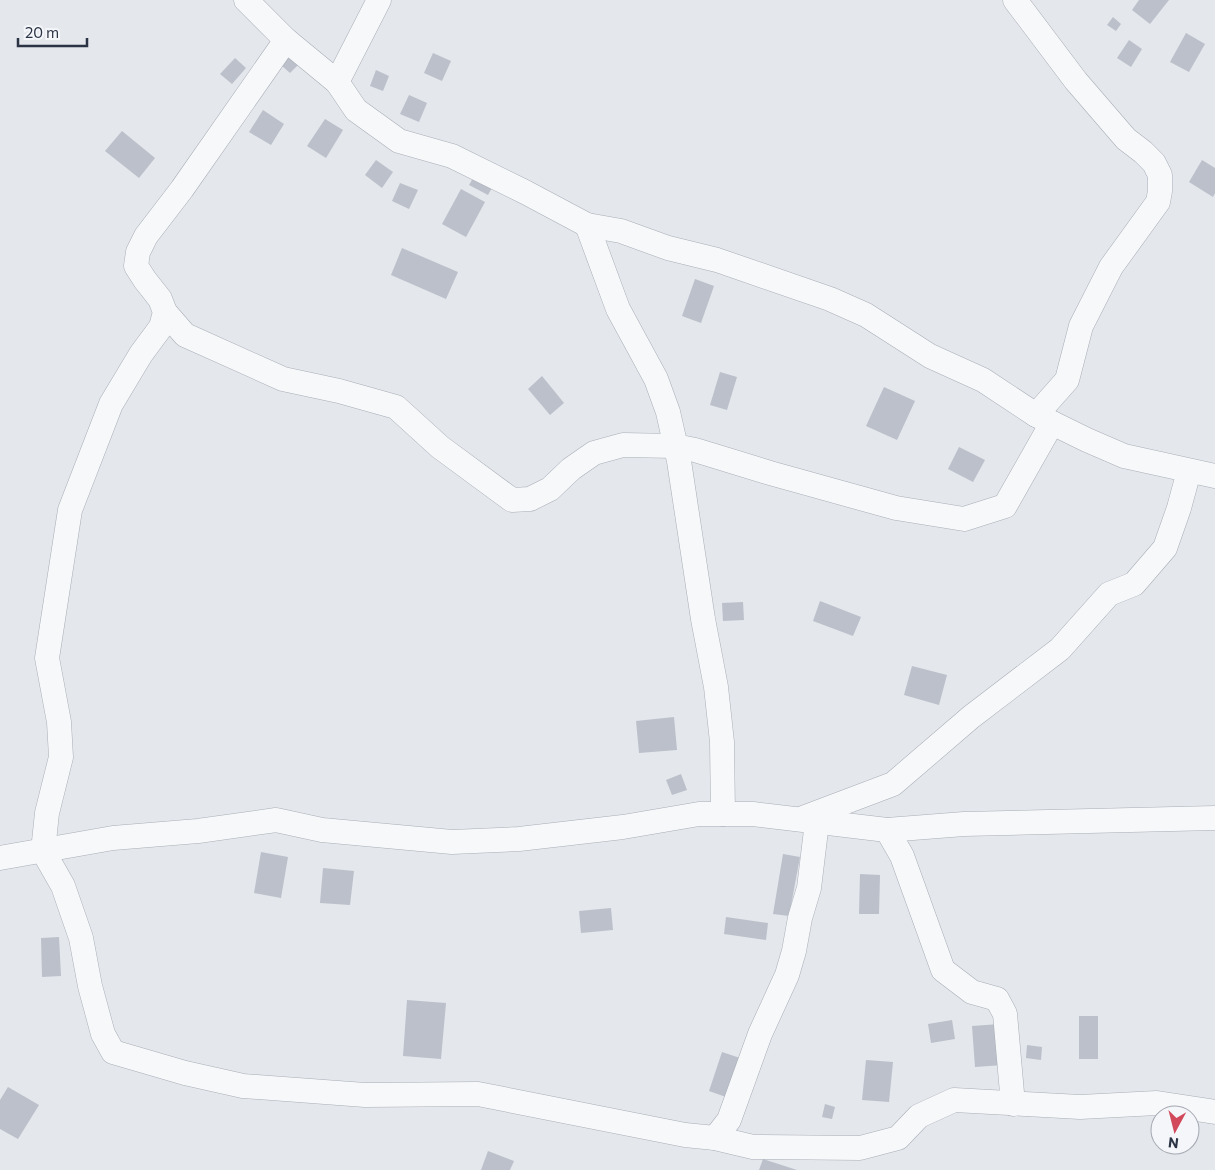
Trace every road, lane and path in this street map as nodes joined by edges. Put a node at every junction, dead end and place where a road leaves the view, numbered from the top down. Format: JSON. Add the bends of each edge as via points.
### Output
{"nodes":[{"id":1,"x":246,"y":0,"type":"edge"},
{"id":2,"x":379,"y":0,"type":"edge"},
{"id":3,"x":1014,"y":0,"type":"edge"},
{"id":4,"x":286,"y":40,"type":"junction"},
{"id":5,"x":337,"y":82,"type":"junction"},
{"id":6,"x":587,"y":225,"type":"junction"},
{"id":7,"x":165,"y":312,"type":"junction"},
{"id":8,"x":1044,"y":419,"type":"junction"},
{"id":9,"x":675,"y":446,"type":"junction"},
{"id":10,"x":1189,"y":471,"type":"junction"},
{"id":11,"x":1215,"y":476,"type":"edge"},
{"id":12,"x":723,"y":814,"type":"junction"},
{"id":13,"x":1215,"y":818,"type":"edge"},
{"id":14,"x":807,"y":821,"type":"junction"},
{"id":15,"x":888,"y":830,"type":"junction"},
{"id":16,"x":43,"y":851,"type":"junction"},
{"id":17,"x":0,"y":858,"type":"edge"},
{"id":18,"x":1013,"y":1104,"type":"junction"},
{"id":19,"x":1215,"y":1112,"type":"edge"},
{"id":20,"x":715,"y":1138,"type":"junction"}],
"edges":[{"from":1,"to":4,"type":"street"},
{"from":2,"to":5,"type":"street"},
{"from":3,"to":8,"type":"street","via":[[1076,82],[1126,139],[1154,164],[1160,175],[1158,202],[1111,267],[1082,326],[1067,380]]},
{"from":4,"to":5,"type":"street"},
{"from":4,"to":7,"type":"street","via":[[146,236],[138,252],[136,266],[160,299]]},
{"from":5,"to":6,"type":"street","via":[[356,110],[399,141],[452,156]]},
{"from":6,"to":8,"type":"street","via":[[621,231],[668,248],[717,260],[866,314],[930,356],[983,380]]},
{"from":6,"to":9,"type":"street","via":[[618,309],[656,379],[668,412]]},
{"from":7,"to":9,"type":"street","via":[[185,335],[283,379],[396,407],[440,447],[512,500],[530,499],[550,489],[594,453],[623,445]]},
{"from":7,"to":16,"type":"street","via":[[161,327],[111,404],[70,510],[47,658],[59,722],[61,757],[47,813]]},
{"from":8,"to":9,"type":"street","via":[[1005,506],[964,519],[896,508]]},
{"from":8,"to":10,"type":"street","via":[[1124,456]]},
{"from":9,"to":12,"type":"street","via":[[716,687],[722,742]]},
{"from":10,"to":11,"type":"street"},
{"from":10,"to":14,"type":"street","via":[[1165,548],[1134,584],[1109,594],[1060,648],[971,717],[893,784]]},
{"from":12,"to":14,"type":"street"},
{"from":12,"to":16,"type":"street","via":[[699,814],[518,840],[452,842],[322,830],[276,820],[113,838]]},
{"from":13,"to":15,"type":"street","via":[[964,824]]},
{"from":14,"to":15,"type":"street"},
{"from":14,"to":20,"type":"street","via":[[809,888],[794,951],[729,1120]]},
{"from":15,"to":18,"type":"street","via":[[902,856],[943,970],[972,992],[997,999],[1005,1014]]},
{"from":16,"to":17,"type":"street"},
{"from":16,"to":20,"type":"street","via":[[63,886],[81,938],[103,1034],[114,1052],[185,1074],[242,1086],[366,1095],[478,1094],[685,1135]]},
{"from":18,"to":19,"type":"street","via":[[1080,1107],[1157,1103]]},
{"from":18,"to":20,"type":"street","via":[[954,1100],[919,1116],[898,1138],[860,1148],[753,1148]]}]}
